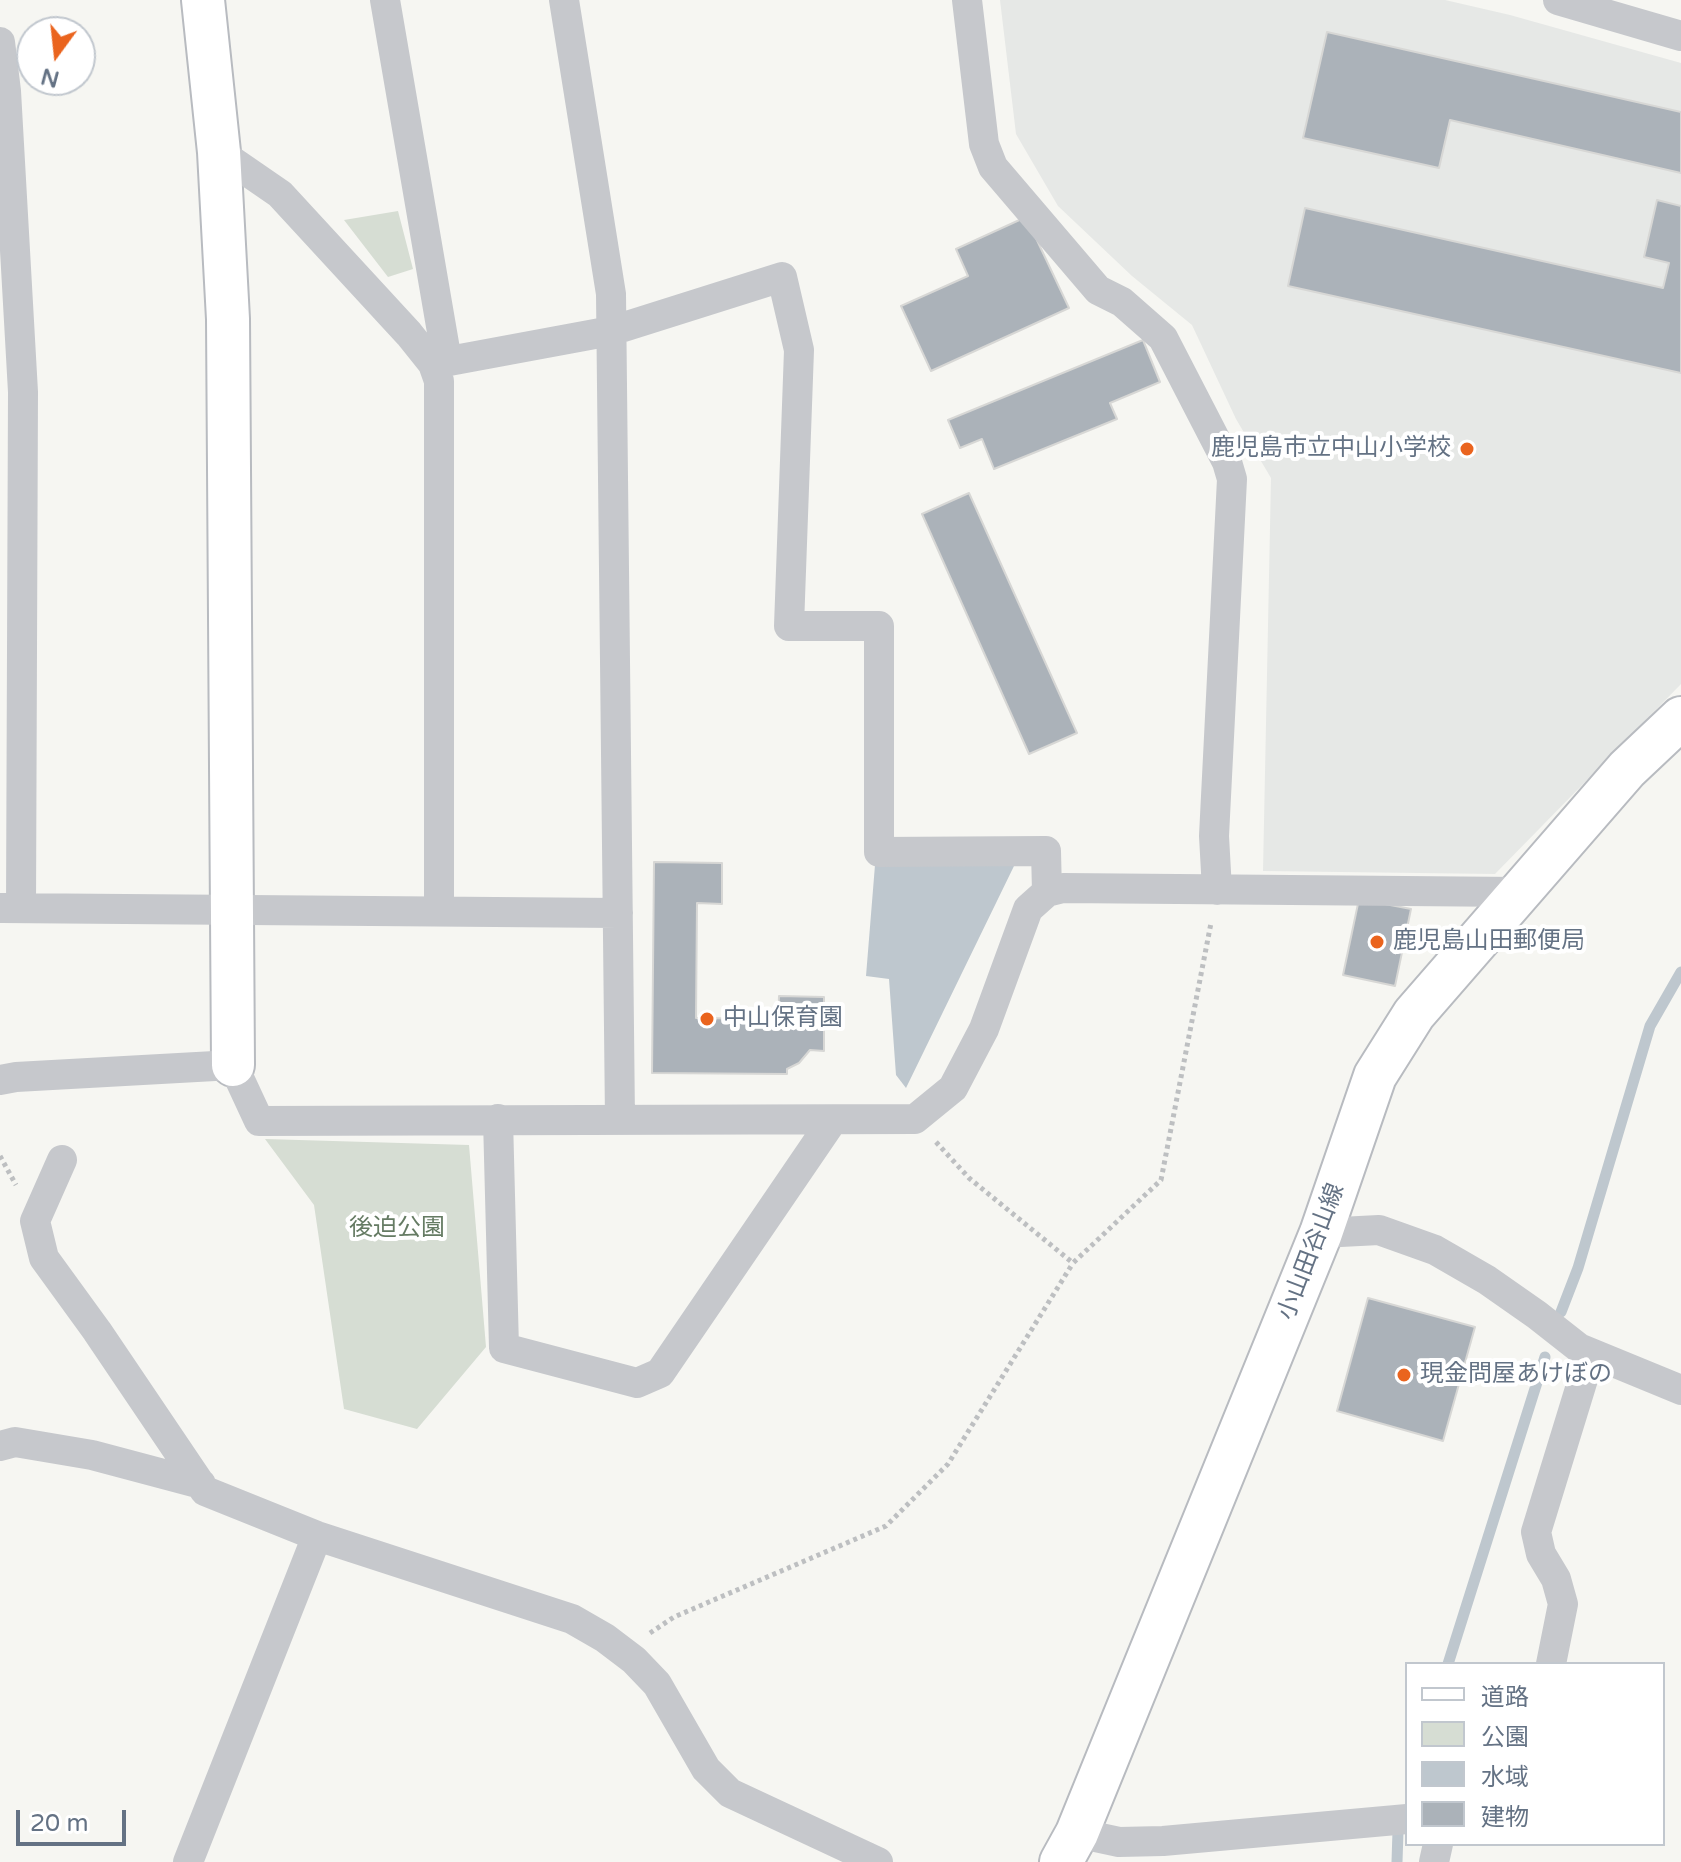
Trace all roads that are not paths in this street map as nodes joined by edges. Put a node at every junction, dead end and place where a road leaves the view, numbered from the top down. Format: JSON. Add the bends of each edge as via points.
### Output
{"nodes":[{"id":1,"x":203,"y":0,"type":"edge"},
{"id":2,"x":385,"y":0,"type":"edge"},
{"id":3,"x":564,"y":0,"type":"edge"},
{"id":4,"x":967,"y":0,"type":"edge"},
{"id":5,"x":1558,"y":0,"type":"edge"},
{"id":6,"x":1681,"y":36,"type":"edge"},
{"id":7,"x":0,"y":42,"type":"edge"},
{"id":8,"x":219,"y":152,"type":"junction"},
{"id":9,"x":611,"y":331,"type":"junction"},
{"id":10,"x":440,"y":363,"type":"junction"},
{"id":11,"x":1681,"y":718,"type":"edge"},
{"id":12,"x":1217,"y":890,"type":"junction"},
{"id":13,"x":1047,"y":892,"type":"junction"},
{"id":14,"x":1519,"y":892,"type":"junction"},
{"id":15,"x":10,"y":908,"type":"edge"},
{"id":16,"x":232,"y":909,"type":"junction"},
{"id":17,"x":439,"y":911,"type":"junction"},
{"id":18,"x":618,"y":913,"type":"junction"},
{"id":19,"x":233,"y":1065,"type":"junction"},
{"id":20,"x":0,"y":1080,"type":"edge"},
{"id":21,"x":498,"y":1119,"type":"junction"},
{"id":22,"x":620,"y":1119,"type":"junction"},
{"id":23,"x":832,"y":1121,"type":"junction"},
{"id":24,"x":62,"y":1160,"type":"dead end"},
{"id":25,"x":1321,"y":1233,"type":"junction"},
{"id":26,"x":1591,"y":1353,"type":"junction"},
{"id":27,"x":1681,"y":1390,"type":"edge"},
{"id":28,"x":0,"y":1446,"type":"edge"},
{"id":29,"x":201,"y":1484,"type":"junction"},
{"id":30,"x":317,"y":1536,"type":"junction"},
{"id":31,"x":1551,"y":1662,"type":"edge"},
{"id":32,"x":1405,"y":1819,"type":"edge"},
{"id":33,"x":1069,"y":1848,"type":"edge"},
{"id":34,"x":188,"y":1862,"type":"edge"},
{"id":35,"x":878,"y":1862,"type":"edge"}],
"edges":[{"from":1,"to":8,"type":"main road"},
{"from":2,"to":10,"type":"street"},
{"from":3,"to":9,"type":"street","via":[[611,294]]},
{"from":4,"to":12,"type":"street","via":[[984,144],[993,167],[1098,290],[1122,302],[1163,338],[1232,479],[1214,836]]},
{"from":5,"to":6,"type":"street"},
{"from":7,"to":15,"type":"street","via":[[23,392]]},
{"from":8,"to":10,"type":"street","via":[[280,194]]},
{"from":8,"to":16,"type":"main road","via":[[231,470]]},
{"from":9,"to":10,"type":"street"},
{"from":9,"to":13,"type":"street","via":[[782,277],[799,350],[789,626],[879,626],[879,852],[1046,851]]},
{"from":9,"to":18,"type":"street"},
{"from":10,"to":17,"type":"street"},
{"from":11,"to":14,"type":"main road","name":"小山田谷山線","via":[[1627,769]]},
{"from":12,"to":13,"type":"street"},
{"from":12,"to":14,"type":"street"},
{"from":13,"to":23,"type":"street","via":[[1028,909],[984,1029],[953,1088],[915,1119]]},
{"from":14,"to":25,"type":"main road","name":"小山田谷山線","via":[[1414,1014],[1375,1076]]},
{"from":15,"to":16,"type":"street"},
{"from":16,"to":17,"type":"street"},
{"from":16,"to":19,"type":"main road"},
{"from":17,"to":18,"type":"street"},
{"from":18,"to":22,"type":"street"},
{"from":19,"to":20,"type":"street"},
{"from":19,"to":21,"type":"street","via":[[259,1121]]},
{"from":21,"to":22,"type":"street"},
{"from":21,"to":23,"type":"street","via":[[504,1348],[637,1383],[660,1373]]},
{"from":22,"to":23,"type":"street"},
{"from":24,"to":29,"type":"street","via":[[35,1221],[44,1258]]},
{"from":25,"to":26,"type":"street","via":[[1379,1230],[1435,1250]]},
{"from":25,"to":33,"type":"main road","name":"小山田谷山線"},
{"from":26,"to":27,"type":"street"},
{"from":26,"to":31,"type":"street","via":[[1536,1532],[1563,1604]]},
{"from":28,"to":29,"type":"street","via":[[15,1442],[92,1455]]},
{"from":29,"to":30,"type":"street","via":[[205,1491]]},
{"from":30,"to":34,"type":"street"},
{"from":30,"to":35,"type":"street","via":[[572,1619],[622,1651],[657,1684],[706,1769],[730,1793]]},
{"from":32,"to":33,"type":"street"}]}
